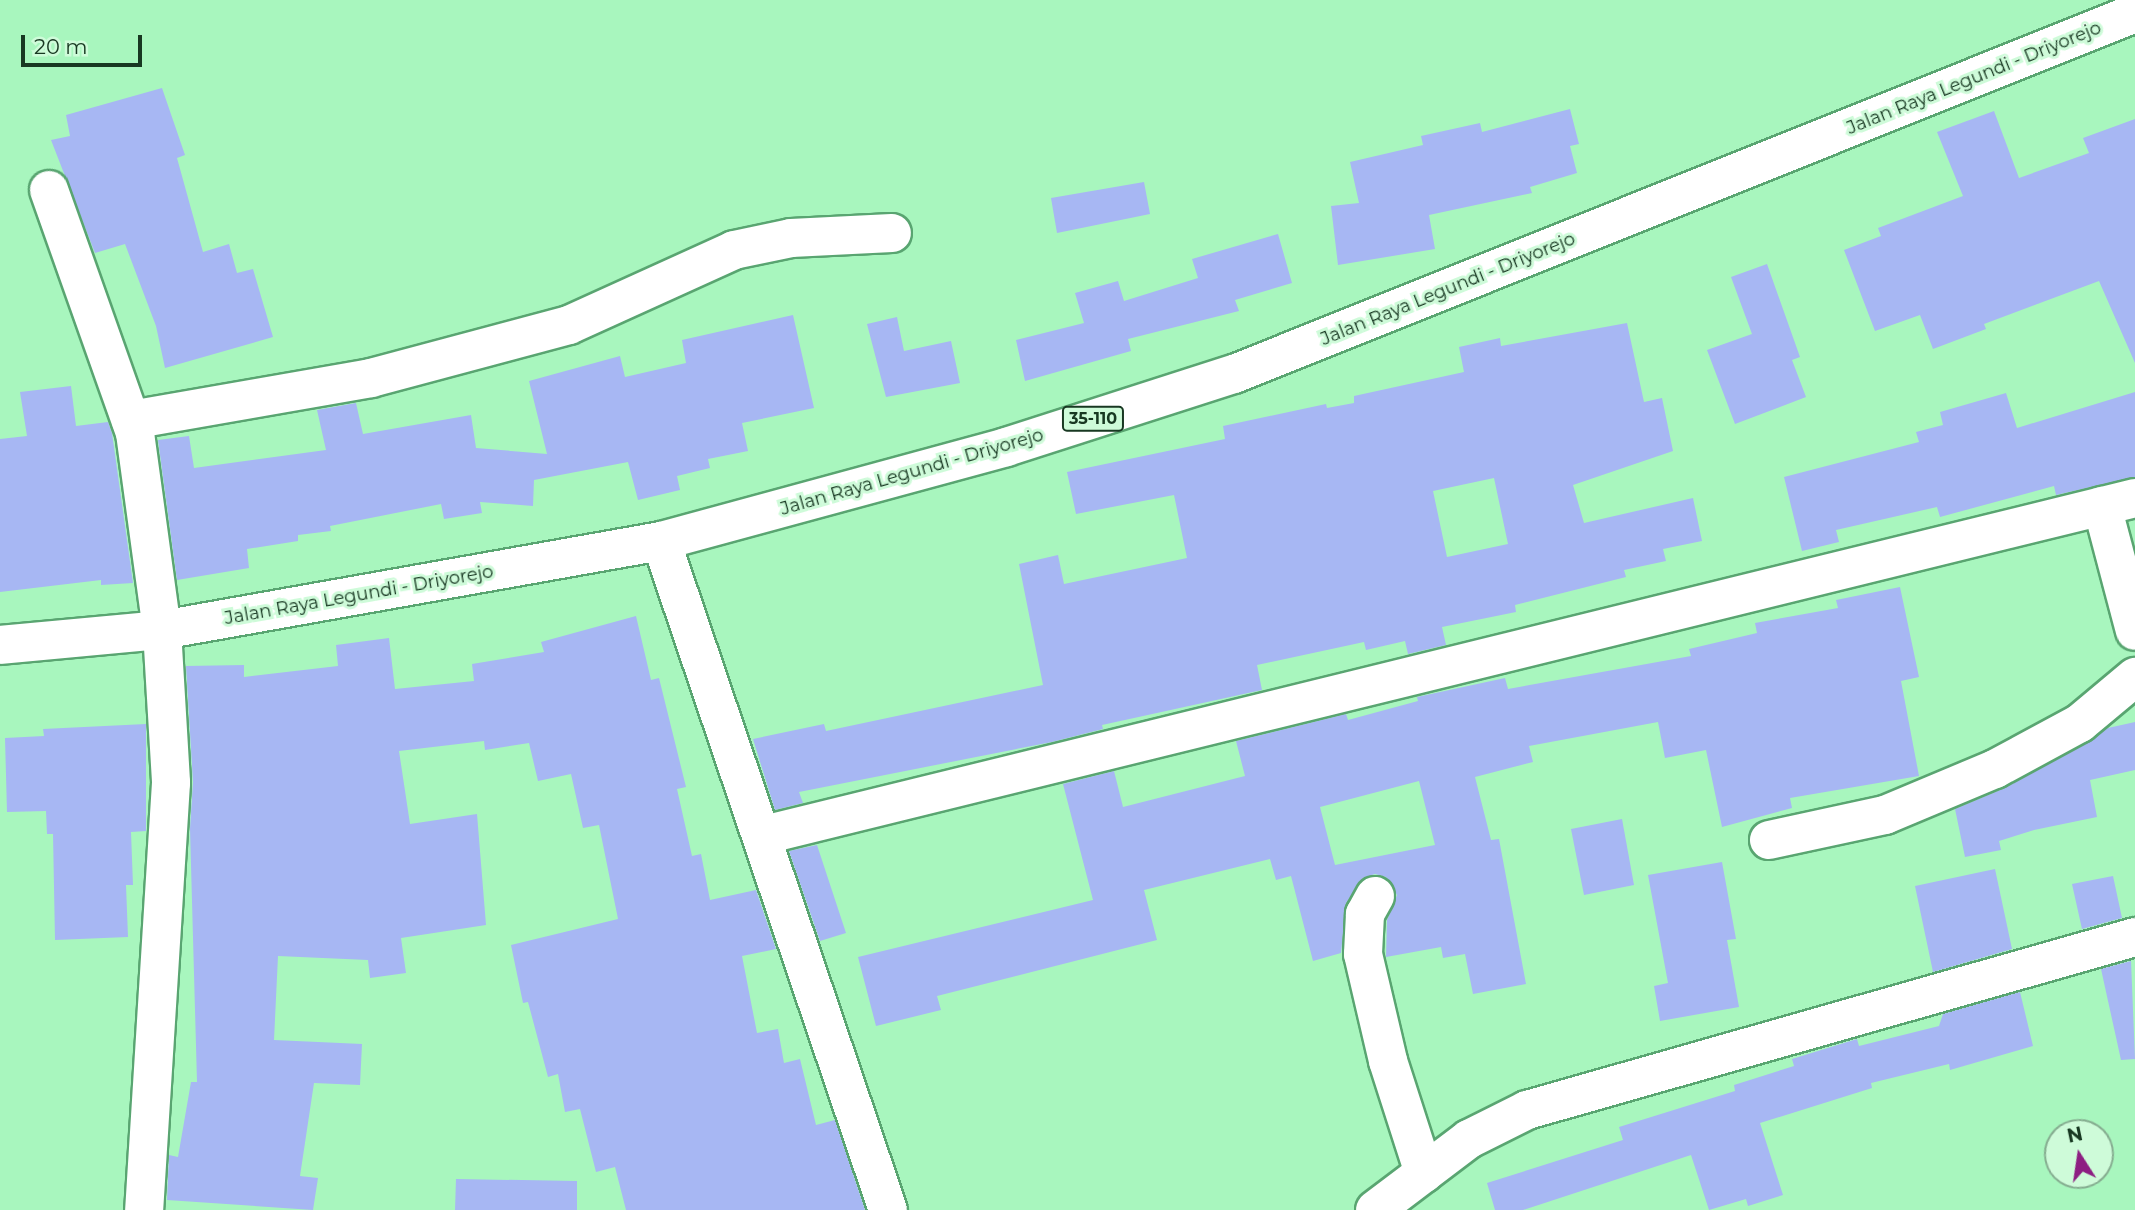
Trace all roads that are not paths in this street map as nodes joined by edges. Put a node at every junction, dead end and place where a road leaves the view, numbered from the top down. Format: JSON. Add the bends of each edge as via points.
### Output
{"nodes":[{"id":1,"x":2135,"y":13,"type":"edge"},
{"id":2,"x":49,"y":190,"type":"dead end"},
{"id":3,"x":892,"y":233,"type":"dead end"},
{"id":4,"x":131,"y":420,"type":"junction"},
{"id":5,"x":2119,"y":502,"type":"edge"},
{"id":6,"x":661,"y":541,"type":"junction"},
{"id":7,"x":162,"y":630,"type":"junction"},
{"id":8,"x":2135,"y":631,"type":"edge"},
{"id":9,"x":0,"y":645,"type":"edge"},
{"id":10,"x":2135,"y":677,"type":"edge"},
{"id":11,"x":764,"y":835,"type":"junction"},
{"id":12,"x":1769,"y":840,"type":"dead end"},
{"id":13,"x":1375,"y":896,"type":"dead end"},
{"id":14,"x":2135,"y":937,"type":"edge"},
{"id":15,"x":1424,"y":1173,"type":"junction"},
{"id":16,"x":144,"y":1210,"type":"edge"},
{"id":17,"x":888,"y":1210,"type":"edge"},
{"id":18,"x":1375,"y":1210,"type":"edge"}],
"edges":[{"from":1,"to":6,"type":"street","name":"Jalan Raya Legundi - Driyorejo","number":"35-110","via":[[1234,374],[1006,447]]},
{"from":2,"to":4,"type":"street"},
{"from":3,"to":4,"type":"street","via":[[791,238],[734,250],[569,325],[371,378]]},
{"from":4,"to":7,"type":"street"},
{"from":5,"to":8,"type":"street"},
{"from":5,"to":11,"type":"street"},
{"from":6,"to":7,"type":"street","name":"Jalan Raya Legundi - Driyorejo","number":"35-110"},
{"from":6,"to":11,"type":"street"},
{"from":7,"to":9,"type":"street","name":"Jalan Raya Legundi - Driyorejo","number":"35-110"},
{"from":7,"to":16,"type":"street","via":[[171,783]]},
{"from":10,"to":12,"type":"street","via":[[2080,723],[1995,769],[1885,815]]},
{"from":11,"to":17,"type":"street"},
{"from":13,"to":15,"type":"street","via":[[1365,914],[1363,954],[1388,1061]]},
{"from":14,"to":15,"type":"street","via":[[1527,1110],[1469,1139]]},
{"from":15,"to":18,"type":"street"}]}
